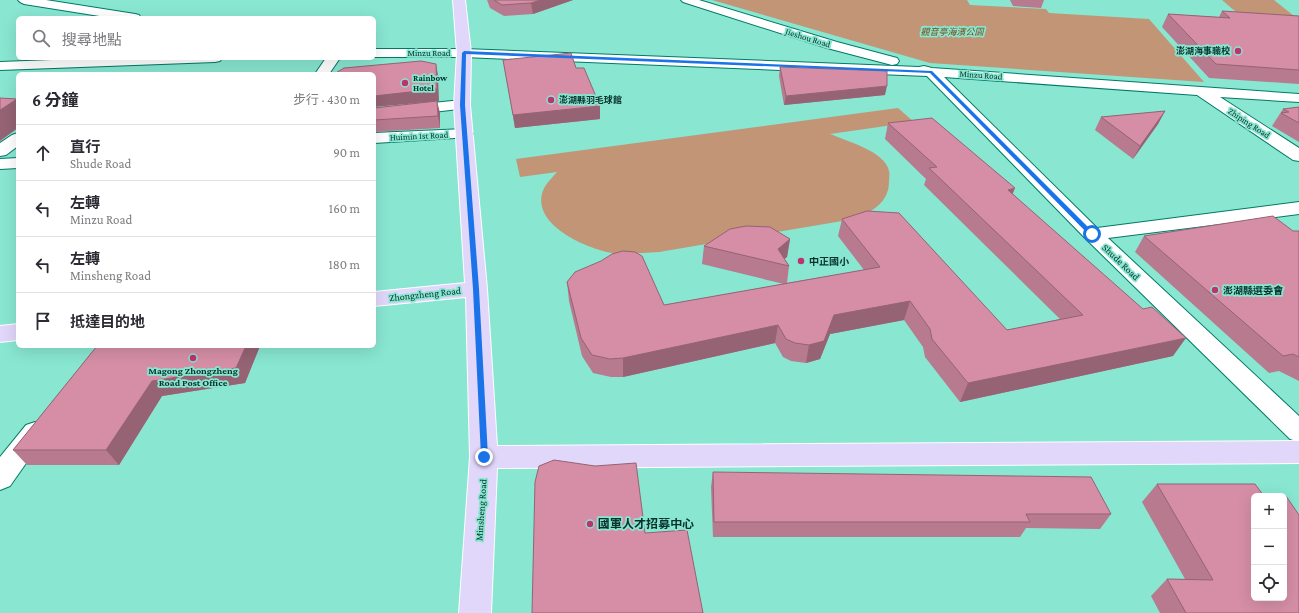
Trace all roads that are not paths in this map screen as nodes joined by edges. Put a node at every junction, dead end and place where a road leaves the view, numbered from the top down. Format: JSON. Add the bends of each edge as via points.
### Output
{"nodes":[{"id":1,"x":24,"y":0,"type":"edge"},
{"id":2,"x":459,"y":0,"type":"edge"},
{"id":3,"x":686,"y":0,"type":"edge"},
{"id":4,"x":123,"y":16,"type":"edge"},
{"id":5,"x":376,"y":53,"type":"edge"},
{"id":6,"x":464,"y":53,"type":"junction"},
{"id":7,"x":166,"y":60,"type":"edge"},
{"id":8,"x":332,"y":60,"type":"edge"},
{"id":9,"x":118,"y":62,"type":"junction"},
{"id":10,"x":0,"y":66,"type":"edge"},
{"id":11,"x":105,"y":72,"type":"edge"},
{"id":12,"x":323,"y":72,"type":"edge"},
{"id":13,"x":931,"y":72,"type":"junction"},
{"id":14,"x":1200,"y":91,"type":"junction"},
{"id":15,"x":1299,"y":98,"type":"edge"},
{"id":16,"x":462,"y":105,"type":"junction"},
{"id":17,"x":376,"y":114,"type":"edge"},
{"id":18,"x":464,"y":134,"type":"junction"},
{"id":19,"x":376,"y":138,"type":"edge"},
{"id":20,"x":16,"y":139,"type":"edge"},
{"id":21,"x":0,"y":151,"type":"edge"},
{"id":22,"x":1299,"y":156,"type":"edge"},
{"id":23,"x":16,"y":163,"type":"edge"},
{"id":24,"x":0,"y":164,"type":"edge"},
{"id":25,"x":1299,"y":208,"type":"edge"},
{"id":26,"x":1092,"y":234,"type":"junction"},
{"id":27,"x":476,"y":289,"type":"junction"},
{"id":28,"x":376,"y":299,"type":"edge"},
{"id":29,"x":16,"y":332,"type":"edge"},
{"id":30,"x":0,"y":334,"type":"edge"},
{"id":31,"x":47,"y":415,"type":"edge"},
{"id":32,"x":1299,"y":432,"type":"edge"},
{"id":33,"x":1299,"y":452,"type":"edge"},
{"id":34,"x":484,"y":457,"type":"junction"},
{"id":35,"x":0,"y":478,"type":"edge"},
{"id":36,"x":475,"y":613,"type":"edge"}],
"edges":[{"from":1,"to":4,"type":"street"},
{"from":2,"to":6,"type":"main road","name":"Minsheng Road"},
{"from":3,"to":13,"type":"street","name":"Jieshou Road","via":[[832,45]]},
{"from":5,"to":6,"type":"street","name":"Minzu Road"},
{"from":6,"to":13,"type":"street","name":"Minzu Road"},
{"from":6,"to":16,"type":"main road","name":"Minsheng Road"},
{"from":7,"to":9,"type":"street"},
{"from":8,"to":12,"type":"street"},
{"from":9,"to":10,"type":"street"},
{"from":9,"to":11,"type":"street"},
{"from":13,"to":14,"type":"street","name":"Minzu Road"},
{"from":13,"to":26,"type":"street","name":"Shude Road"},
{"from":14,"to":15,"type":"street","name":"Minzu Road"},
{"from":14,"to":22,"type":"street","name":"Zhiping Road"},
{"from":16,"to":17,"type":"street"},
{"from":16,"to":18,"type":"main road","name":"Minsheng Road"},
{"from":18,"to":19,"type":"street","name":"Huimin 1st Road"},
{"from":18,"to":27,"type":"main road","name":"Minsheng Road"},
{"from":20,"to":21,"type":"street"},
{"from":23,"to":24,"type":"street"},
{"from":25,"to":26,"type":"street"},
{"from":26,"to":32,"type":"street","name":"Shude Road"},
{"from":27,"to":28,"type":"main road","name":"Zhongzheng Road"},
{"from":27,"to":34,"type":"main road","name":"Minsheng Road"},
{"from":29,"to":30,"type":"main road"},
{"from":31,"to":35,"type":"street"},
{"from":33,"to":34,"type":"main road"},
{"from":34,"to":36,"type":"main road","name":"Minsheng Road"}]}
